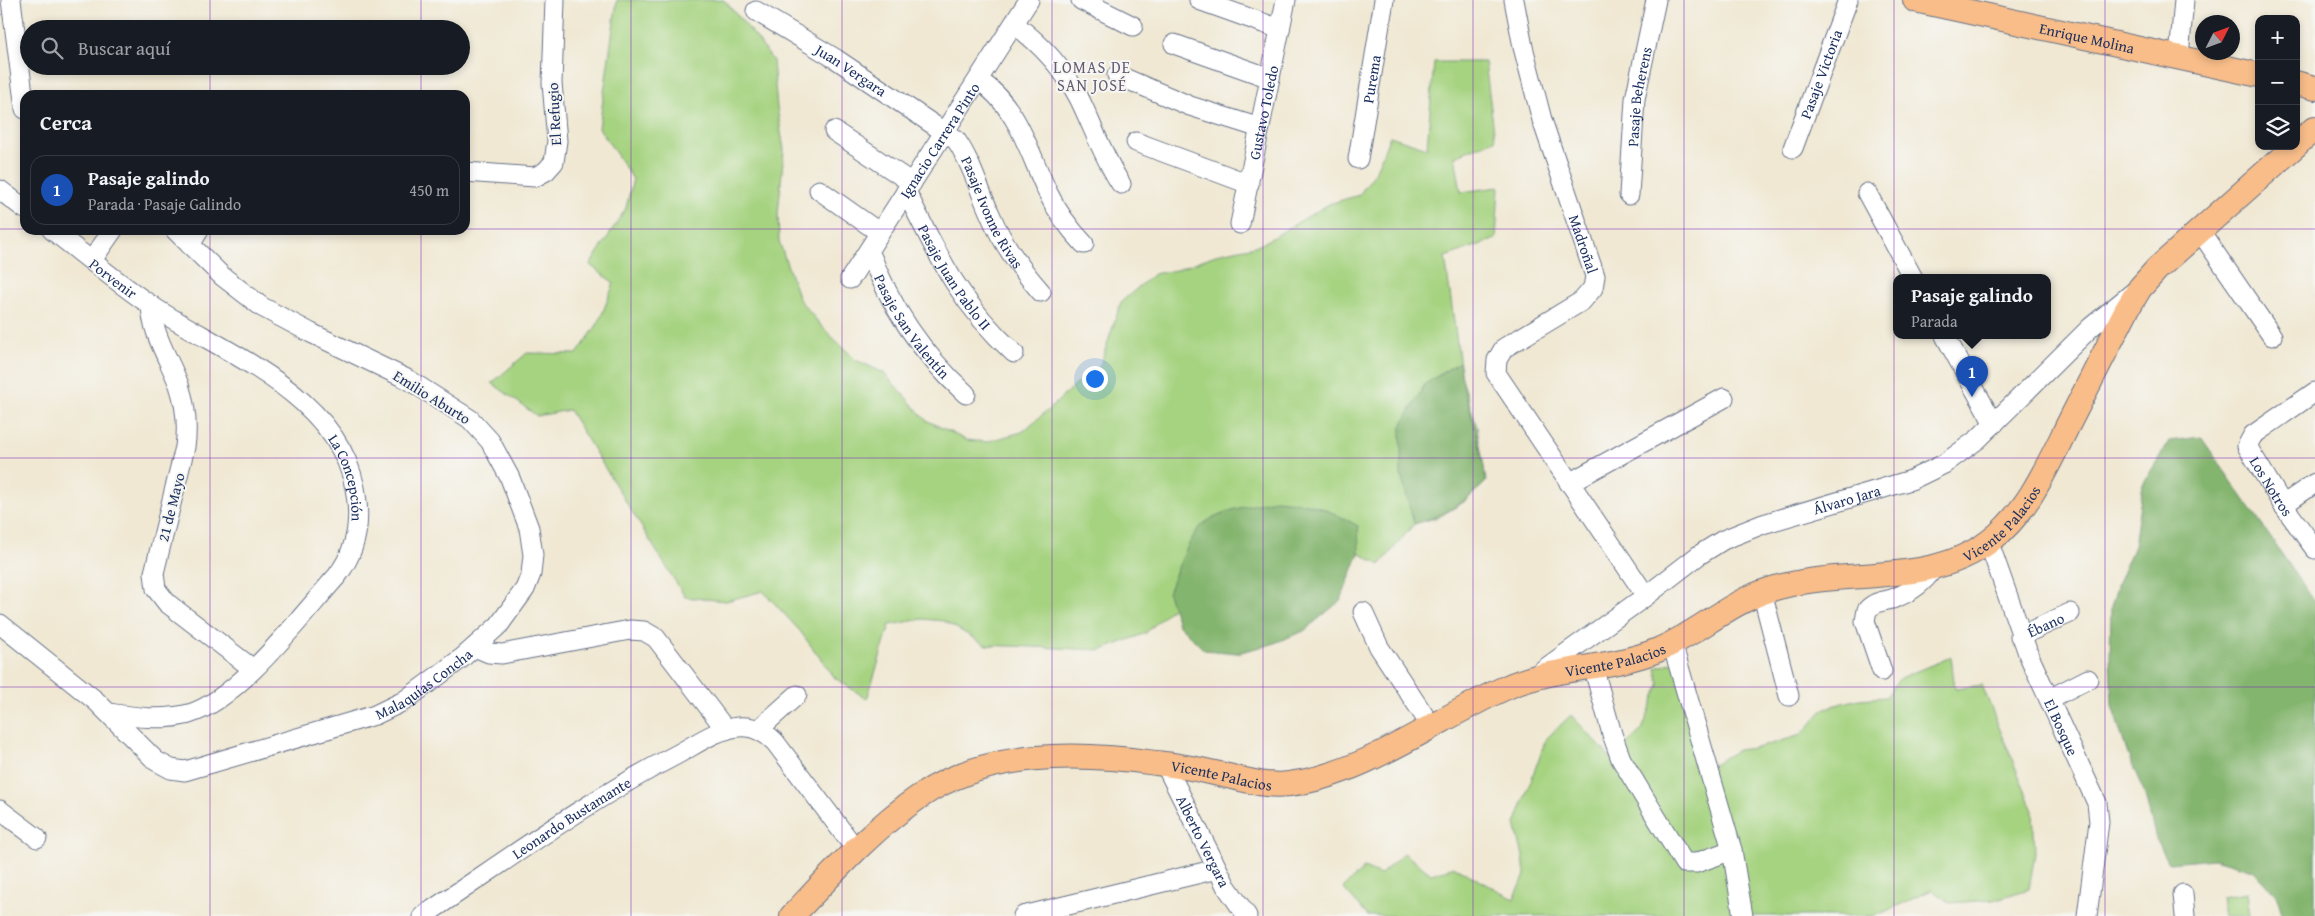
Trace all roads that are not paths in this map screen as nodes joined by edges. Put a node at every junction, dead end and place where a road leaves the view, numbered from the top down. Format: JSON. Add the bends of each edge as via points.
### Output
{"nodes":[{"id":1,"x":11,"y":0,"type":"edge"},
{"id":2,"x":555,"y":0,"type":"edge"},
{"id":3,"x":1081,"y":0,"type":"edge"},
{"id":4,"x":1199,"y":0,"type":"edge"},
{"id":5,"x":1286,"y":0,"type":"edge"},
{"id":6,"x":1384,"y":0,"type":"edge"},
{"id":7,"x":1514,"y":0,"type":"edge"},
{"id":8,"x":1656,"y":0,"type":"edge"},
{"id":9,"x":1848,"y":0,"type":"edge"},
{"id":10,"x":2184,"y":0,"type":"edge"},
{"id":11,"x":1026,"y":1,"type":"edge"},
{"id":12,"x":1922,"y":1,"type":"edge"},
{"id":13,"x":756,"y":11,"type":"dead end"},
{"id":14,"x":1014,"y":24,"type":"junction"},
{"id":15,"x":1134,"y":26,"type":"dead end"},
{"id":16,"x":1280,"y":29,"type":"junction"},
{"id":17,"x":1174,"y":44,"type":"dead end"},
{"id":18,"x":2179,"y":57,"type":"junction"},
{"id":19,"x":20,"y":70,"type":"edge"},
{"id":20,"x":2255,"y":74,"type":"edge"},
{"id":21,"x":21,"y":75,"type":"edge"},
{"id":22,"x":1117,"y":75,"type":"dead end"},
{"id":23,"x":1270,"y":78,"type":"junction"},
{"id":24,"x":978,"y":80,"type":"junction"},
{"id":25,"x":2300,"y":85,"type":"edge"},
{"id":26,"x":2315,"y":88,"type":"edge"},
{"id":27,"x":23,"y":90,"type":"edge"},
{"id":28,"x":1260,"y":128,"type":"junction"},
{"id":29,"x":2315,"y":128,"type":"edge"},
{"id":30,"x":834,"y":131,"type":"dead end"},
{"id":31,"x":945,"y":131,"type":"junction"},
{"id":32,"x":1136,"y":142,"type":"dead end"},
{"id":33,"x":2300,"y":142,"type":"edge"},
{"id":34,"x":1794,"y":148,"type":"dead end"},
{"id":35,"x":2291,"y":150,"type":"edge"},
{"id":36,"x":1358,"y":159,"type":"dead end"},
{"id":37,"x":470,"y":172,"type":"edge"},
{"id":38,"x":1121,"y":184,"type":"dead end"},
{"id":39,"x":1249,"y":184,"type":"junction"},
{"id":40,"x":909,"y":187,"type":"junction"},
{"id":41,"x":0,"y":190,"type":"edge"},
{"id":42,"x":819,"y":190,"type":"dead end"},
{"id":43,"x":1867,"y":193,"type":"dead end"},
{"id":44,"x":1629,"y":195,"type":"dead end"},
{"id":45,"x":20,"y":205,"type":"edge"},
{"id":46,"x":1240,"y":224,"type":"dead end"},
{"id":47,"x":2200,"y":231,"type":"junction"},
{"id":48,"x":880,"y":233,"type":"junction"},
{"id":49,"x":59,"y":235,"type":"edge"},
{"id":50,"x":110,"y":235,"type":"edge"},
{"id":51,"x":194,"y":238,"type":"edge"},
{"id":52,"x":1084,"y":244,"type":"dead end"},
{"id":53,"x":869,"y":250,"type":"junction"},
{"id":54,"x":92,"y":260,"type":"junction"},
{"id":55,"x":1912,"y":274,"type":"edge"},
{"id":56,"x":850,"y":280,"type":"dead end"},
{"id":57,"x":2140,"y":288,"type":"junction"},
{"id":58,"x":1041,"y":292,"type":"dead end"},
{"id":59,"x":151,"y":304,"type":"junction"},
{"id":60,"x":2272,"y":336,"type":"dead end"},
{"id":61,"x":1947,"y":339,"type":"edge"},
{"id":62,"x":1014,"y":353,"type":"dead end"},
{"id":63,"x":2315,"y":392,"type":"edge"},
{"id":64,"x":966,"y":394,"type":"dead end"},
{"id":65,"x":1724,"y":398,"type":"dead end"},
{"id":66,"x":1994,"y":424,"type":"junction"},
{"id":67,"x":1569,"y":483,"type":"junction"},
{"id":68,"x":2315,"y":483,"type":"edge"},
{"id":69,"x":2284,"y":504,"type":"junction"},
{"id":70,"x":1989,"y":543,"type":"junction"},
{"id":71,"x":2315,"y":549,"type":"edge"},
{"id":72,"x":1934,"y":568,"type":"junction"},
{"id":73,"x":1762,"y":592,"type":"junction"},
{"id":74,"x":1646,"y":596,"type":"junction"},
{"id":75,"x":1363,"y":612,"type":"dead end"},
{"id":76,"x":2070,"y":614,"type":"dead end"},
{"id":77,"x":0,"y":624,"type":"edge"},
{"id":78,"x":2020,"y":636,"type":"junction"},
{"id":79,"x":1672,"y":644,"type":"junction"},
{"id":80,"x":475,"y":647,"type":"junction"},
{"id":81,"x":1594,"y":666,"type":"junction"},
{"id":82,"x":253,"y":669,"type":"junction"},
{"id":83,"x":1882,"y":671,"type":"dead end"},
{"id":84,"x":1531,"y":678,"type":"junction"},
{"id":85,"x":2088,"y":679,"type":"dead end"},
{"id":86,"x":798,"y":695,"type":"dead end"},
{"id":87,"x":1790,"y":696,"type":"dead end"},
{"id":88,"x":2049,"y":699,"type":"junction"},
{"id":89,"x":109,"y":713,"type":"junction"},
{"id":90,"x":1431,"y":726,"type":"junction"},
{"id":91,"x":726,"y":730,"type":"junction"},
{"id":92,"x":758,"y":730,"type":"junction"},
{"id":93,"x":1165,"y":764,"type":"junction"},
{"id":94,"x":0,"y":810,"type":"edge"},
{"id":95,"x":37,"y":838,"type":"dead end"},
{"id":96,"x":1732,"y":850,"type":"junction"},
{"id":97,"x":856,"y":851,"type":"junction"},
{"id":98,"x":1217,"y":870,"type":"junction"},
{"id":99,"x":2183,"y":894,"type":"dead end"},
{"id":100,"x":423,"y":916,"type":"edge"},
{"id":101,"x":792,"y":916,"type":"edge"},
{"id":102,"x":1022,"y":916,"type":"edge"},
{"id":103,"x":1247,"y":916,"type":"edge"},
{"id":104,"x":1743,"y":916,"type":"edge"},
{"id":105,"x":2087,"y":916,"type":"edge"},
{"id":106,"x":2185,"y":916,"type":"edge"}],
"edges":[{"from":1,"to":19,"type":"street"},
{"from":2,"to":37,"type":"street","name":"El Refugio","via":[[552,83],[557,141],[554,162],[535,177]]},
{"from":3,"to":15,"type":"street"},
{"from":4,"to":16,"type":"street"},
{"from":5,"to":16,"type":"street","name":"Gustavo Toledo"},
{"from":6,"to":36,"type":"street","name":"Purema"},
{"from":7,"to":67,"type":"street","name":"Madroñal","via":[[1542,120],[1596,276],[1593,288],[1582,301],[1504,348],[1497,360],[1496,373]]},
{"from":8,"to":44,"type":"street","name":"Pasaje Beherens","via":[[1636,98]]},
{"from":9,"to":34,"type":"street","name":"Pasaje Victoria"},
{"from":10,"to":18,"type":"street"},
{"from":11,"to":14,"type":"street","name":"Ignacio Carrera Pinto"},
{"from":12,"to":18,"type":"main road","name":"Enrique Molina"},
{"from":13,"to":31,"type":"street","name":"Juan Vergara"},
{"from":14,"to":24,"type":"street","name":"Ignacio Carrera Pinto"},
{"from":14,"to":38,"type":"street","via":[[1044,49],[1062,71],[1079,98]]},
{"from":16,"to":23,"type":"street","name":"Gustavo Toledo"},
{"from":17,"to":23,"type":"street"},
{"from":18,"to":20,"type":"main road","name":"Enrique Molina"},
{"from":21,"to":27,"type":"street"},
{"from":22,"to":28,"type":"street","via":[[1190,106]]},
{"from":23,"to":28,"type":"street","name":"Gustavo Toledo"},
{"from":24,"to":31,"type":"street","name":"Ignacio Carrera Pinto"},
{"from":24,"to":52,"type":"street","via":[[993,90],[1009,109],[1057,209]]},
{"from":25,"to":26,"type":"main road"},
{"from":28,"to":39,"type":"street","name":"Gustavo Toledo"},
{"from":29,"to":33,"type":"main road","name":"Vicente Palacios"},
{"from":30,"to":40,"type":"street"},
{"from":31,"to":40,"type":"street","name":"Ignacio Carrera Pinto"},
{"from":31,"to":58,"type":"street","name":"Pasaje Ivonne Rivas","via":[[961,147],[1003,241]]},
{"from":32,"to":39,"type":"street"},
{"from":35,"to":47,"type":"main road","name":"Vicente Palacios"},
{"from":39,"to":46,"type":"street","name":"Gustavo Toledo"},
{"from":40,"to":48,"type":"street","name":"Ignacio Carrera Pinto"},
{"from":40,"to":62,"type":"street","name":"Pasaje Juan Pablo II","via":[[941,262],[960,293],[984,324]]},
{"from":41,"to":45,"type":"street"},
{"from":42,"to":48,"type":"street"},
{"from":43,"to":55,"type":"street"},
{"from":47,"to":57,"type":"main road","name":"Vicente Palacios"},
{"from":47,"to":60,"type":"street"},
{"from":48,"to":53,"type":"street","name":"Ignacio Carrera Pinto"},
{"from":49,"to":54,"type":"street","name":"Porvenir"},
{"from":50,"to":54,"type":"street"},
{"from":51,"to":80,"type":"street","name":"Emilio Aburto","via":[[222,276],[262,307],[428,390],[463,412],[490,442],[524,510],[532,542],[533,565],[525,589],[513,606]]},
{"from":53,"to":56,"type":"street","name":"Ignacio Carrera Pinto"},
{"from":53,"to":64,"type":"street","name":"Pasaje San Valentín","via":[[886,291],[908,329],[935,364]]},
{"from":54,"to":59,"type":"street","name":"Porvenir"},
{"from":57,"to":66,"type":"street","name":"Álvaro Jara","via":[[2091,327]]},
{"from":57,"to":70,"type":"main road","name":"Vicente Palacios","via":[[2031,494],[2009,524]]},
{"from":59,"to":82,"type":"street","name":"21 de Mayo","via":[[154,328],[182,393],[187,426],[186,447],[154,573],[154,585],[167,603]]},
{"from":59,"to":82,"type":"street","name":"La Concepción","via":[[240,356],[288,391],[334,437],[351,469],[358,522],[348,560]]},
{"from":61,"to":66,"type":"street"},
{"from":63,"to":69,"type":"street","name":"Los Notros","via":[[2252,435],[2248,442],[2249,450]]},
{"from":65,"to":67,"type":"street"},
{"from":66,"to":74,"type":"street","name":"Álvaro Jara","via":[[1962,452],[1928,473],[1736,534],[1699,555]]},
{"from":67,"to":74,"type":"street","name":"Madroñal"},
{"from":68,"to":69,"type":"street"},
{"from":69,"to":71,"type":"street","name":"Los Notros"},
{"from":70,"to":72,"type":"main road","name":"Vicente Palacios","via":[[1957,561]]},
{"from":70,"to":78,"type":"street","name":"El Bosque"},
{"from":72,"to":73,"type":"main road","name":"Vicente Palacios","via":[[1790,584]]},
{"from":72,"to":83,"type":"street","via":[[1917,586],[1867,610],[1865,621]]},
{"from":73,"to":79,"type":"main road","name":"Vicente Palacios","via":[[1729,608]]},
{"from":73,"to":87,"type":"street"},
{"from":74,"to":84,"type":"street","name":"Álvaro Jara"},
{"from":75,"to":90,"type":"street","via":[[1379,647]]},
{"from":76,"to":78,"type":"street","name":"Ébano"},
{"from":77,"to":89,"type":"street","name":"Malaquías Concha"},
{"from":78,"to":88,"type":"street","name":"El Bosque"},
{"from":79,"to":81,"type":"main road","name":"Vicente Palacios","via":[[1643,655]]},
{"from":79,"to":96,"type":"street"},
{"from":80,"to":89,"type":"street","name":"Malaquías Concha","via":[[416,693],[391,708],[191,770],[171,769],[156,762]]},
{"from":80,"to":91,"type":"street","name":"Malaquías Concha","via":[[502,654],[630,630],[644,631],[660,642]]},
{"from":81,"to":84,"type":"main road","name":"Vicente Palacios"},
{"from":81,"to":96,"type":"street","via":[[1621,759],[1684,863],[1696,863]]},
{"from":82,"to":89,"type":"street","name":"La Concepción","via":[[218,700],[188,714],[156,717]]},
{"from":84,"to":90,"type":"main road","name":"Vicente Palacios","via":[[1502,689]]},
{"from":85,"to":88,"type":"street"},
{"from":86,"to":92,"type":"street"},
{"from":88,"to":105,"type":"street","name":"El Bosque","via":[[2097,803],[2098,822]]},
{"from":90,"to":93,"type":"main road","name":"Vicente Palacios","via":[[1363,761],[1292,784],[1266,784]]},
{"from":91,"to":92,"type":"street","via":[[740,726]]},
{"from":91,"to":100,"type":"street","name":"Leonardo Bustamante","via":[[586,805]]},
{"from":92,"to":97,"type":"street","via":[[775,742]]},
{"from":93,"to":97,"type":"main road","name":"Vicente Palacios","via":[[1058,756],[975,771],[941,784],[918,798]]},
{"from":93,"to":98,"type":"street","name":"Alberto Vergara"},
{"from":94,"to":95,"type":"street"},
{"from":96,"to":104,"type":"street"},
{"from":97,"to":101,"type":"main road","name":"Vicente Palacios"},
{"from":98,"to":102,"type":"street"},
{"from":98,"to":103,"type":"street","name":"Alberto Vergara"},
{"from":99,"to":106,"type":"street"}]}
